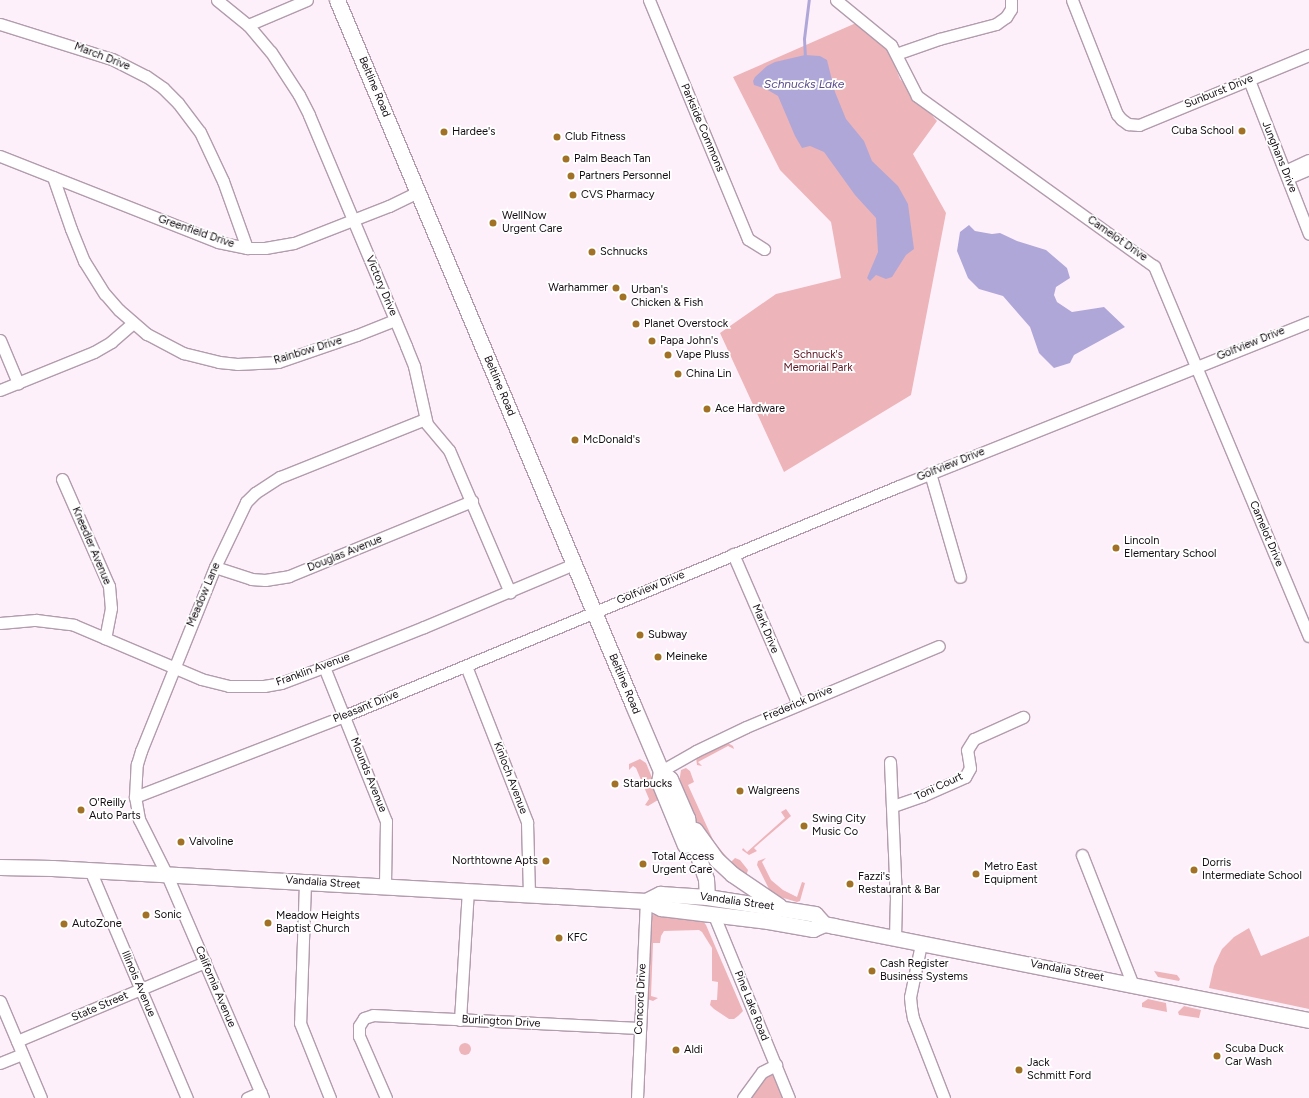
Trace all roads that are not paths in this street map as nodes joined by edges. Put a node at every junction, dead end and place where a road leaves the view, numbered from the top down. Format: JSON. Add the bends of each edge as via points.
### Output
{"nodes":[{"id":1,"x":217,"y":0,"type":"edge"},
{"id":2,"x":307,"y":0,"type":"edge"},
{"id":3,"x":337,"y":0,"type":"edge"},
{"id":4,"x":649,"y":0,"type":"edge"},
{"id":5,"x":836,"y":0,"type":"edge"},
{"id":6,"x":1011,"y":0,"type":"edge"},
{"id":7,"x":1072,"y":0,"type":"edge"},
{"id":8,"x":0,"y":24,"type":"edge"},
{"id":9,"x":248,"y":25,"type":"junction"},
{"id":10,"x":896,"y":54,"type":"junction"},
{"id":11,"x":1309,"y":55,"type":"edge"},
{"id":12,"x":1249,"y":80,"type":"junction"},
{"id":13,"x":0,"y":156,"type":"edge"},
{"id":14,"x":1309,"y":160,"type":"edge"},
{"id":15,"x":1309,"y":169,"type":"edge"},
{"id":16,"x":1286,"y":175,"type":"junction"},
{"id":17,"x":53,"y":177,"type":"junction"},
{"id":18,"x":418,"y":192,"type":"junction"},
{"id":19,"x":354,"y":220,"type":"junction"},
{"id":20,"x":1309,"y":234,"type":"edge"},
{"id":21,"x":247,"y":248,"type":"junction"},
{"id":22,"x":764,"y":248,"type":"dead end"},
{"id":23,"x":395,"y":320,"type":"junction"},
{"id":24,"x":1309,"y":322,"type":"edge"},
{"id":25,"x":133,"y":323,"type":"junction"},
{"id":26,"x":0,"y":340,"type":"edge"},
{"id":27,"x":1197,"y":366,"type":"junction"},
{"id":28,"x":18,"y":383,"type":"junction"},
{"id":29,"x":0,"y":390,"type":"edge"},
{"id":30,"x":425,"y":419,"type":"junction"},
{"id":31,"x":930,"y":473,"type":"junction"},
{"id":32,"x":62,"y":479,"type":"dead end"},
{"id":33,"x":472,"y":501,"type":"junction"},
{"id":34,"x":733,"y":554,"type":"junction"},
{"id":35,"x":574,"y":564,"type":"junction"},
{"id":36,"x":215,"y":567,"type":"junction"},
{"id":37,"x":960,"y":577,"type":"dead end"},
{"id":38,"x":510,"y":592,"type":"junction"},
{"id":39,"x":594,"y":611,"type":"junction"},
{"id":40,"x":0,"y":624,"type":"edge"},
{"id":41,"x":1309,"y":636,"type":"edge"},
{"id":42,"x":105,"y":638,"type":"junction"},
{"id":43,"x":939,"y":646,"type":"dead end"},
{"id":44,"x":466,"y":666,"type":"junction"},
{"id":45,"x":324,"y":667,"type":"junction"},
{"id":46,"x":174,"y":668,"type":"junction"},
{"id":47,"x":798,"y":704,"type":"junction"},
{"id":48,"x":344,"y":716,"type":"junction"},
{"id":49,"x":1023,"y":717,"type":"dead end"},
{"id":50,"x":890,"y":762,"type":"dead end"},
{"id":51,"x":661,"y":771,"type":"junction"},
{"id":52,"x":136,"y":797,"type":"junction"},
{"id":53,"x":893,"y":806,"type":"junction"},
{"id":54,"x":687,"y":818,"type":"junction"},
{"id":55,"x":1082,"y":855,"type":"dead end"},
{"id":56,"x":0,"y":867,"type":"edge"},
{"id":57,"x":90,"y":870,"type":"junction"},
{"id":58,"x":167,"y":875,"type":"junction"},
{"id":59,"x":305,"y":883,"type":"junction"},
{"id":60,"x":385,"y":887,"type":"junction"},
{"id":61,"x":468,"y":892,"type":"junction"},
{"id":62,"x":529,"y":894,"type":"junction"},
{"id":63,"x":708,"y":897,"type":"junction"},
{"id":64,"x":646,"y":901,"type":"junction"},
{"id":65,"x":785,"y":910,"type":"junction"},
{"id":66,"x":713,"y":913,"type":"junction"},
{"id":67,"x":824,"y":924,"type":"junction"},
{"id":68,"x":895,"y":939,"type":"junction"},
{"id":69,"x":921,"y":944,"type":"junction"},
{"id":70,"x":205,"y":962,"type":"junction"},
{"id":71,"x":1133,"y":985,"type":"junction"},
{"id":72,"x":140,"y":989,"type":"junction"},
{"id":73,"x":0,"y":1001,"type":"edge"},
{"id":74,"x":460,"y":1020,"type":"junction"},
{"id":75,"x":1309,"y":1020,"type":"edge"},
{"id":76,"x":639,"y":1028,"type":"junction"},
{"id":77,"x":17,"y":1041,"type":"junction"},
{"id":78,"x":22,"y":1054,"type":"junction"},
{"id":79,"x":0,"y":1063,"type":"edge"},
{"id":80,"x":776,"y":1065,"type":"junction"},
{"id":81,"x":262,"y":1095,"type":"edge"},
{"id":82,"x":41,"y":1098,"type":"edge"},
{"id":83,"x":186,"y":1098,"type":"edge"},
{"id":84,"x":246,"y":1098,"type":"edge"},
{"id":85,"x":330,"y":1098,"type":"edge"},
{"id":86,"x":386,"y":1098,"type":"edge"},
{"id":87,"x":637,"y":1098,"type":"edge"},
{"id":88,"x":743,"y":1098,"type":"edge"},
{"id":89,"x":789,"y":1098,"type":"edge"},
{"id":90,"x":944,"y":1098,"type":"edge"}],
"edges":[{"from":1,"to":9,"type":"street","name":"Victory Drive"},
{"from":2,"to":9,"type":"street"},
{"from":3,"to":18,"type":"main road","name":"Beltline Road"},
{"from":4,"to":22,"type":"street","name":"Parkside Commons","via":[[748,239]]},
{"from":5,"to":10,"type":"street","name":"Camelot Drive","via":[[891,45]]},
{"from":6,"to":10,"type":"street","via":[[1006,17],[996,24],[939,39]]},
{"from":7,"to":12,"type":"street","name":"Sunburst Drive","via":[[1117,114],[1128,124],[1139,126]]},
{"from":8,"to":21,"type":"street","name":"March Drive","via":[[112,58],[163,88],[200,132],[224,181]]},
{"from":9,"to":19,"type":"street","name":"Victory Drive","via":[[271,52],[299,94]]},
{"from":10,"to":27,"type":"street","name":"Camelot Drive","via":[[916,96],[1154,266]]},
{"from":11,"to":12,"type":"street","name":"Sunburst Drive"},
{"from":12,"to":16,"type":"street","name":"Junghans Drive"},
{"from":13,"to":17,"type":"street","name":"Greenfield Drive"},
{"from":14,"to":16,"type":"street"},
{"from":15,"to":16,"type":"street"},
{"from":16,"to":20,"type":"street","name":"Junghans Drive"},
{"from":17,"to":21,"type":"street","name":"Greenfield Drive","via":[[218,242]]},
{"from":17,"to":25,"type":"street","name":"Rainbow Drive","via":[[84,261],[105,294]]},
{"from":18,"to":19,"type":"street","name":"Greenfield Drive"},
{"from":18,"to":35,"type":"main road","name":"Beltline Road"},
{"from":19,"to":21,"type":"street","name":"Greenfield Drive","via":[[294,243]]},
{"from":19,"to":23,"type":"street","name":"Victory Drive"},
{"from":23,"to":25,"type":"street","name":"Rainbow Drive","via":[[310,352],[278,362],[255,364],[218,362],[183,353],[147,334]]},
{"from":23,"to":30,"type":"street","name":"Victory Drive","via":[[414,366]]},
{"from":24,"to":27,"type":"street","name":"Golfview Drive"},
{"from":25,"to":28,"type":"street","via":[[94,352]]},
{"from":26,"to":28,"type":"street"},
{"from":27,"to":31,"type":"street","name":"Golfview Drive"},
{"from":27,"to":41,"type":"street","name":"Camelot Drive"},
{"from":28,"to":29,"type":"street"},
{"from":30,"to":33,"type":"street","name":"Victory Drive","via":[[449,450]]},
{"from":30,"to":36,"type":"street","name":"Meadow Lane","via":[[268,483],[246,502]]},
{"from":31,"to":34,"type":"street","name":"Golfview Drive"},
{"from":31,"to":37,"type":"street"},
{"from":32,"to":42,"type":"street","name":"Kneedler Avenue","via":[[109,586],[111,608]]},
{"from":33,"to":36,"type":"street","name":"Douglas Avenue","via":[[289,576],[265,580],[250,579]]},
{"from":33,"to":38,"type":"street","name":"Victory Drive"},
{"from":34,"to":39,"type":"street","name":"Golfview Drive"},
{"from":34,"to":47,"type":"street","name":"Mark Drive"},
{"from":35,"to":38,"type":"street","name":"Franklin Avenue"},
{"from":35,"to":39,"type":"main road","name":"Beltline Road"},
{"from":36,"to":46,"type":"street","name":"Meadow Lane"},
{"from":38,"to":45,"type":"street","name":"Franklin Avenue"},
{"from":39,"to":44,"type":"street","name":"Pleasant Drive"},
{"from":39,"to":51,"type":"main road","name":"Beltline Road"},
{"from":40,"to":42,"type":"street","name":"Franklin Avenue","via":[[55,621],[74,625]]},
{"from":42,"to":46,"type":"street","name":"Franklin Avenue"},
{"from":43,"to":47,"type":"street","name":"Frederick Drive"},
{"from":44,"to":48,"type":"street","name":"Pleasant Drive"},
{"from":44,"to":62,"type":"street","name":"Kinloch Avenue","via":[[527,822]]},
{"from":45,"to":46,"type":"street","name":"Franklin Avenue","via":[[281,683],[246,687],[215,683]]},
{"from":45,"to":48,"type":"street","name":"Mounds Avenue"},
{"from":46,"to":52,"type":"street","name":"Meadow Lane","via":[[141,751],[135,781]]},
{"from":47,"to":51,"type":"street","name":"Frederick Drive","via":[[696,751]]},
{"from":48,"to":52,"type":"street","name":"Pleasant Drive"},
{"from":48,"to":60,"type":"street","name":"Mounds Avenue","via":[[386,821]]},
{"from":49,"to":53,"type":"street","name":"Toni Court","via":[[974,739],[967,750],[970,768],[965,777]]},
{"from":50,"to":53,"type":"street"},
{"from":51,"to":54,"type":"main road","name":"Beltline Road","via":[[670,779]]},
{"from":51,"to":63,"type":"main road","name":"Beltline Road","via":[[659,782],[682,836],[698,883]]},
{"from":52,"to":58,"type":"street","name":"Meadow Lane","via":[[139,819]]},
{"from":53,"to":68,"type":"street"},
{"from":54,"to":63,"type":"main road","name":"Beltline Road","via":[[706,879]]},
{"from":54,"to":65,"type":"main road","via":[[716,860],[745,884]]},
{"from":55,"to":71,"type":"street"},
{"from":56,"to":57,"type":"main road","name":"Vandalia Street"},
{"from":57,"to":58,"type":"main road","name":"Vandalia Street"},
{"from":57,"to":72,"type":"street","name":"Illinois Avenue"},
{"from":58,"to":59,"type":"main road","name":"Vandalia Street"},
{"from":58,"to":70,"type":"street","name":"California Avenue"},
{"from":59,"to":60,"type":"main road","name":"Vandalia Street"},
{"from":59,"to":85,"type":"street","via":[[300,1023]]},
{"from":60,"to":61,"type":"main road","name":"Vandalia Street"},
{"from":61,"to":62,"type":"main road","name":"Vandalia Street"},
{"from":61,"to":74,"type":"street"},
{"from":62,"to":64,"type":"main road","name":"Vandalia Street"},
{"from":63,"to":64,"type":"main road","name":"Vandalia Street","via":[[660,894]]},
{"from":63,"to":65,"type":"main road","name":"Vandalia Street"},
{"from":63,"to":66,"type":"main road","name":"Beltline Road"},
{"from":64,"to":66,"type":"main road","name":"Vandalia Street","via":[[661,908]]},
{"from":64,"to":76,"type":"street","name":"Concord Drive"},
{"from":65,"to":67,"type":"main road","name":"Vandalia Street","via":[[815,914]]},
{"from":66,"to":67,"type":"main road","name":"Vandalia Street","via":[[813,928]]},
{"from":66,"to":80,"type":"street","name":"Pine Lake Road"},
{"from":67,"to":68,"type":"main road","name":"Vandalia Street"},
{"from":68,"to":69,"type":"main road","name":"Vandalia Street"},
{"from":69,"to":71,"type":"main road","name":"Vandalia Street"},
{"from":69,"to":90,"type":"street","via":[[910,997],[911,1007]]},
{"from":70,"to":72,"type":"street","name":"State Street"},
{"from":70,"to":81,"type":"street","name":"California Avenue"},
{"from":71,"to":75,"type":"main road","name":"Vandalia Street"},
{"from":72,"to":77,"type":"street","name":"State Street"},
{"from":72,"to":83,"type":"street","name":"Illinois Avenue"},
{"from":73,"to":77,"type":"street"},
{"from":74,"to":76,"type":"street","name":"Burlington Drive"},
{"from":74,"to":86,"type":"street","name":"Burlington Drive","via":[[373,1015],[364,1018],[359,1026],[359,1036]]},
{"from":76,"to":87,"type":"street","name":"Concord Drive"},
{"from":77,"to":78,"type":"street"},
{"from":78,"to":79,"type":"street"},
{"from":78,"to":82,"type":"street"},
{"from":80,"to":88,"type":"street","via":[[762,1072]]},
{"from":80,"to":89,"type":"street","name":"Pine Lake Road"},
{"from":81,"to":84,"type":"street"}]}
